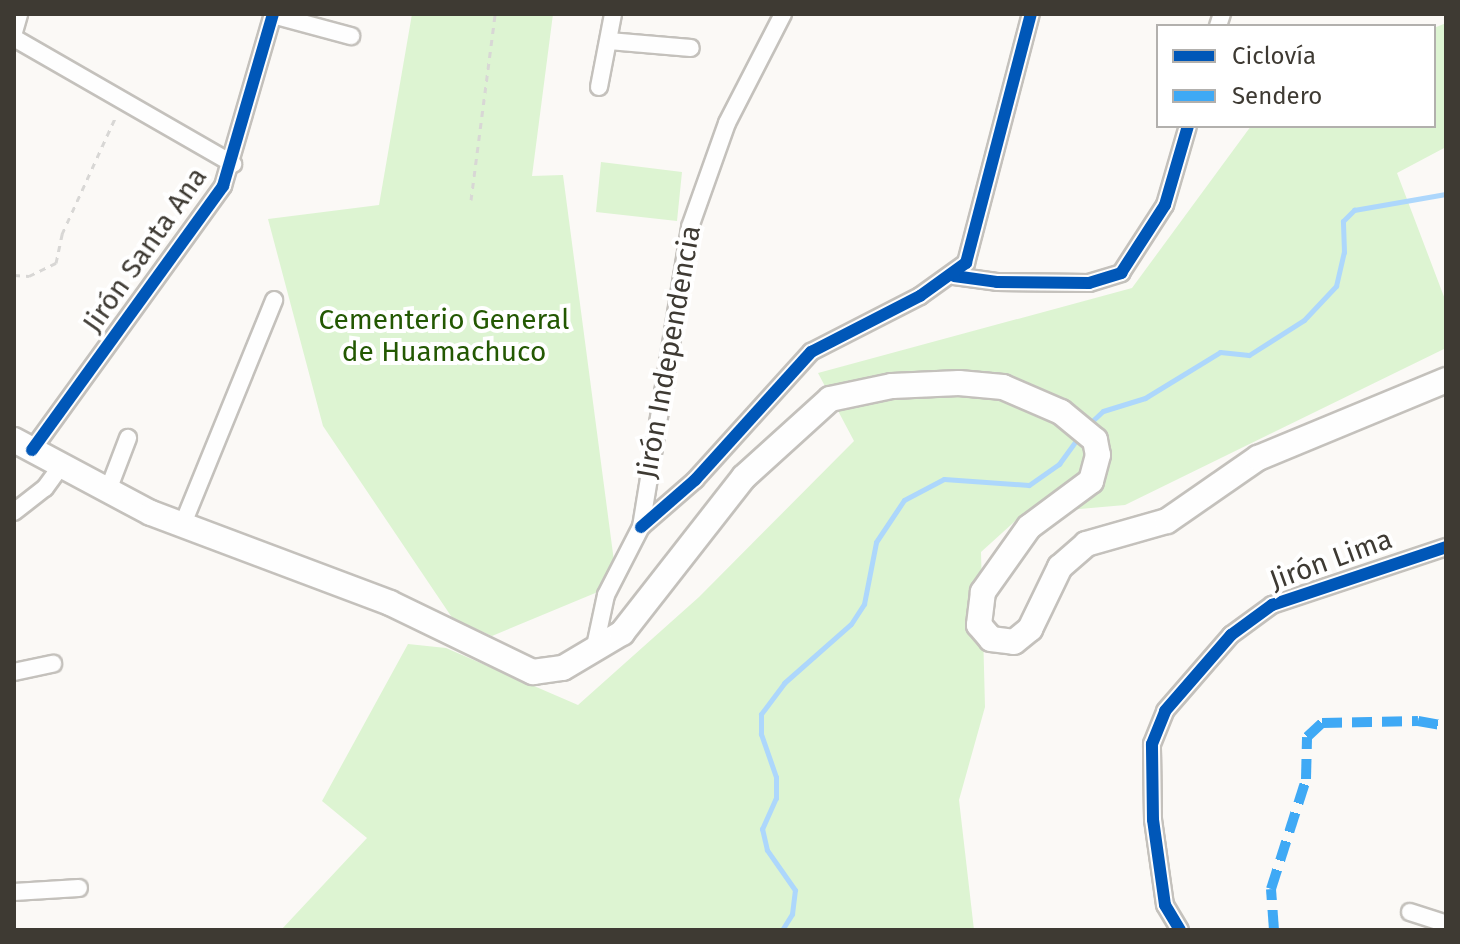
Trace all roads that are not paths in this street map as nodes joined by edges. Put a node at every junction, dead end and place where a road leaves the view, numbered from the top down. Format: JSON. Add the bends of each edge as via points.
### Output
{"nodes":[{"id":1,"x":19,"y":14,"type":"edge"},
{"id":2,"x":273,"y":14,"type":"edge"},
{"id":3,"x":613,"y":14,"type":"edge"},
{"id":4,"x":783,"y":14,"type":"edge"},
{"id":5,"x":1031,"y":14,"type":"edge"},
{"id":6,"x":14,"y":32,"type":"edge"},
{"id":7,"x":351,"y":36,"type":"dead end"},
{"id":8,"x":14,"y":38,"type":"edge"},
{"id":9,"x":609,"y":41,"type":"junction"},
{"id":10,"x":691,"y":48,"type":"dead end"},
{"id":11,"x":599,"y":87,"type":"dead end"},
{"id":12,"x":1187,"y":128,"type":"edge"},
{"id":13,"x":233,"y":164,"type":"junction"},
{"id":14,"x":954,"y":276,"type":"junction"},
{"id":15,"x":274,"y":300,"type":"dead end"},
{"id":16,"x":1446,"y":380,"type":"edge"},
{"id":17,"x":128,"y":438,"type":"dead end"},
{"id":18,"x":19,"y":442,"type":"edge"},
{"id":19,"x":61,"y":466,"type":"junction"},
{"id":20,"x":107,"y":493,"type":"junction"},
{"id":21,"x":14,"y":512,"type":"edge"},
{"id":22,"x":182,"y":526,"type":"junction"},
{"id":23,"x":641,"y":527,"type":"junction"},
{"id":24,"x":1446,"y":547,"type":"edge"},
{"id":25,"x":594,"y":651,"type":"junction"},
{"id":26,"x":53,"y":664,"type":"dead end"},
{"id":27,"x":14,"y":672,"type":"edge"},
{"id":28,"x":79,"y":888,"type":"dead end"},
{"id":29,"x":14,"y":892,"type":"edge"},
{"id":30,"x":1410,"y":912,"type":"dead end"},
{"id":31,"x":1446,"y":924,"type":"edge"},
{"id":32,"x":1180,"y":930,"type":"edge"}],
"edges":[{"from":1,"to":6,"type":"street"},
{"from":2,"to":7,"type":"street"},
{"from":2,"to":13,"type":"street","name":"Jirón Santa Ana"},
{"from":3,"to":9,"type":"street"},
{"from":4,"to":23,"type":"street","name":"Jirón Independencia","via":[[727,123],[690,227]]},
{"from":5,"to":14,"type":"street","via":[[966,263]]},
{"from":8,"to":13,"type":"street"},
{"from":9,"to":10,"type":"street"},
{"from":9,"to":11,"type":"street"},
{"from":12,"to":14,"type":"street","via":[[1165,205],[1127,267],[1113,277],[1089,283]]},
{"from":13,"to":18,"type":"street","name":"Jirón Santa Ana","via":[[223,186]]},
{"from":14,"to":23,"type":"street","via":[[811,352],[695,480]]},
{"from":15,"to":22,"type":"street"},
{"from":16,"to":25,"type":"highway","via":[[1258,458],[1167,521],[1086,544],[1048,584],[1030,629],[1014,642],[991,639],[979,625],[978,610],[994,572],[1029,527],[1091,481],[1098,455],[1095,440],[1061,412],[1003,387],[959,383],[859,390],[830,399],[744,477],[649,602],[622,633]]},
{"from":17,"to":20,"type":"street"},
{"from":18,"to":19,"type":"highway"},
{"from":19,"to":20,"type":"highway"},
{"from":19,"to":21,"type":"street","via":[[45,488]]},
{"from":20,"to":22,"type":"highway"},
{"from":22,"to":25,"type":"highway","via":[[376,597],[533,672],[563,668]]},
{"from":23,"to":25,"type":"street","name":"Jirón Independencia","via":[[606,595]]},
{"from":24,"to":32,"type":"street","name":"Jirón Lima","via":[[1272,605],[1231,635],[1165,711],[1152,744],[1153,820],[1165,905]]},
{"from":26,"to":27,"type":"street"},
{"from":28,"to":29,"type":"street"},
{"from":30,"to":31,"type":"street"}]}
